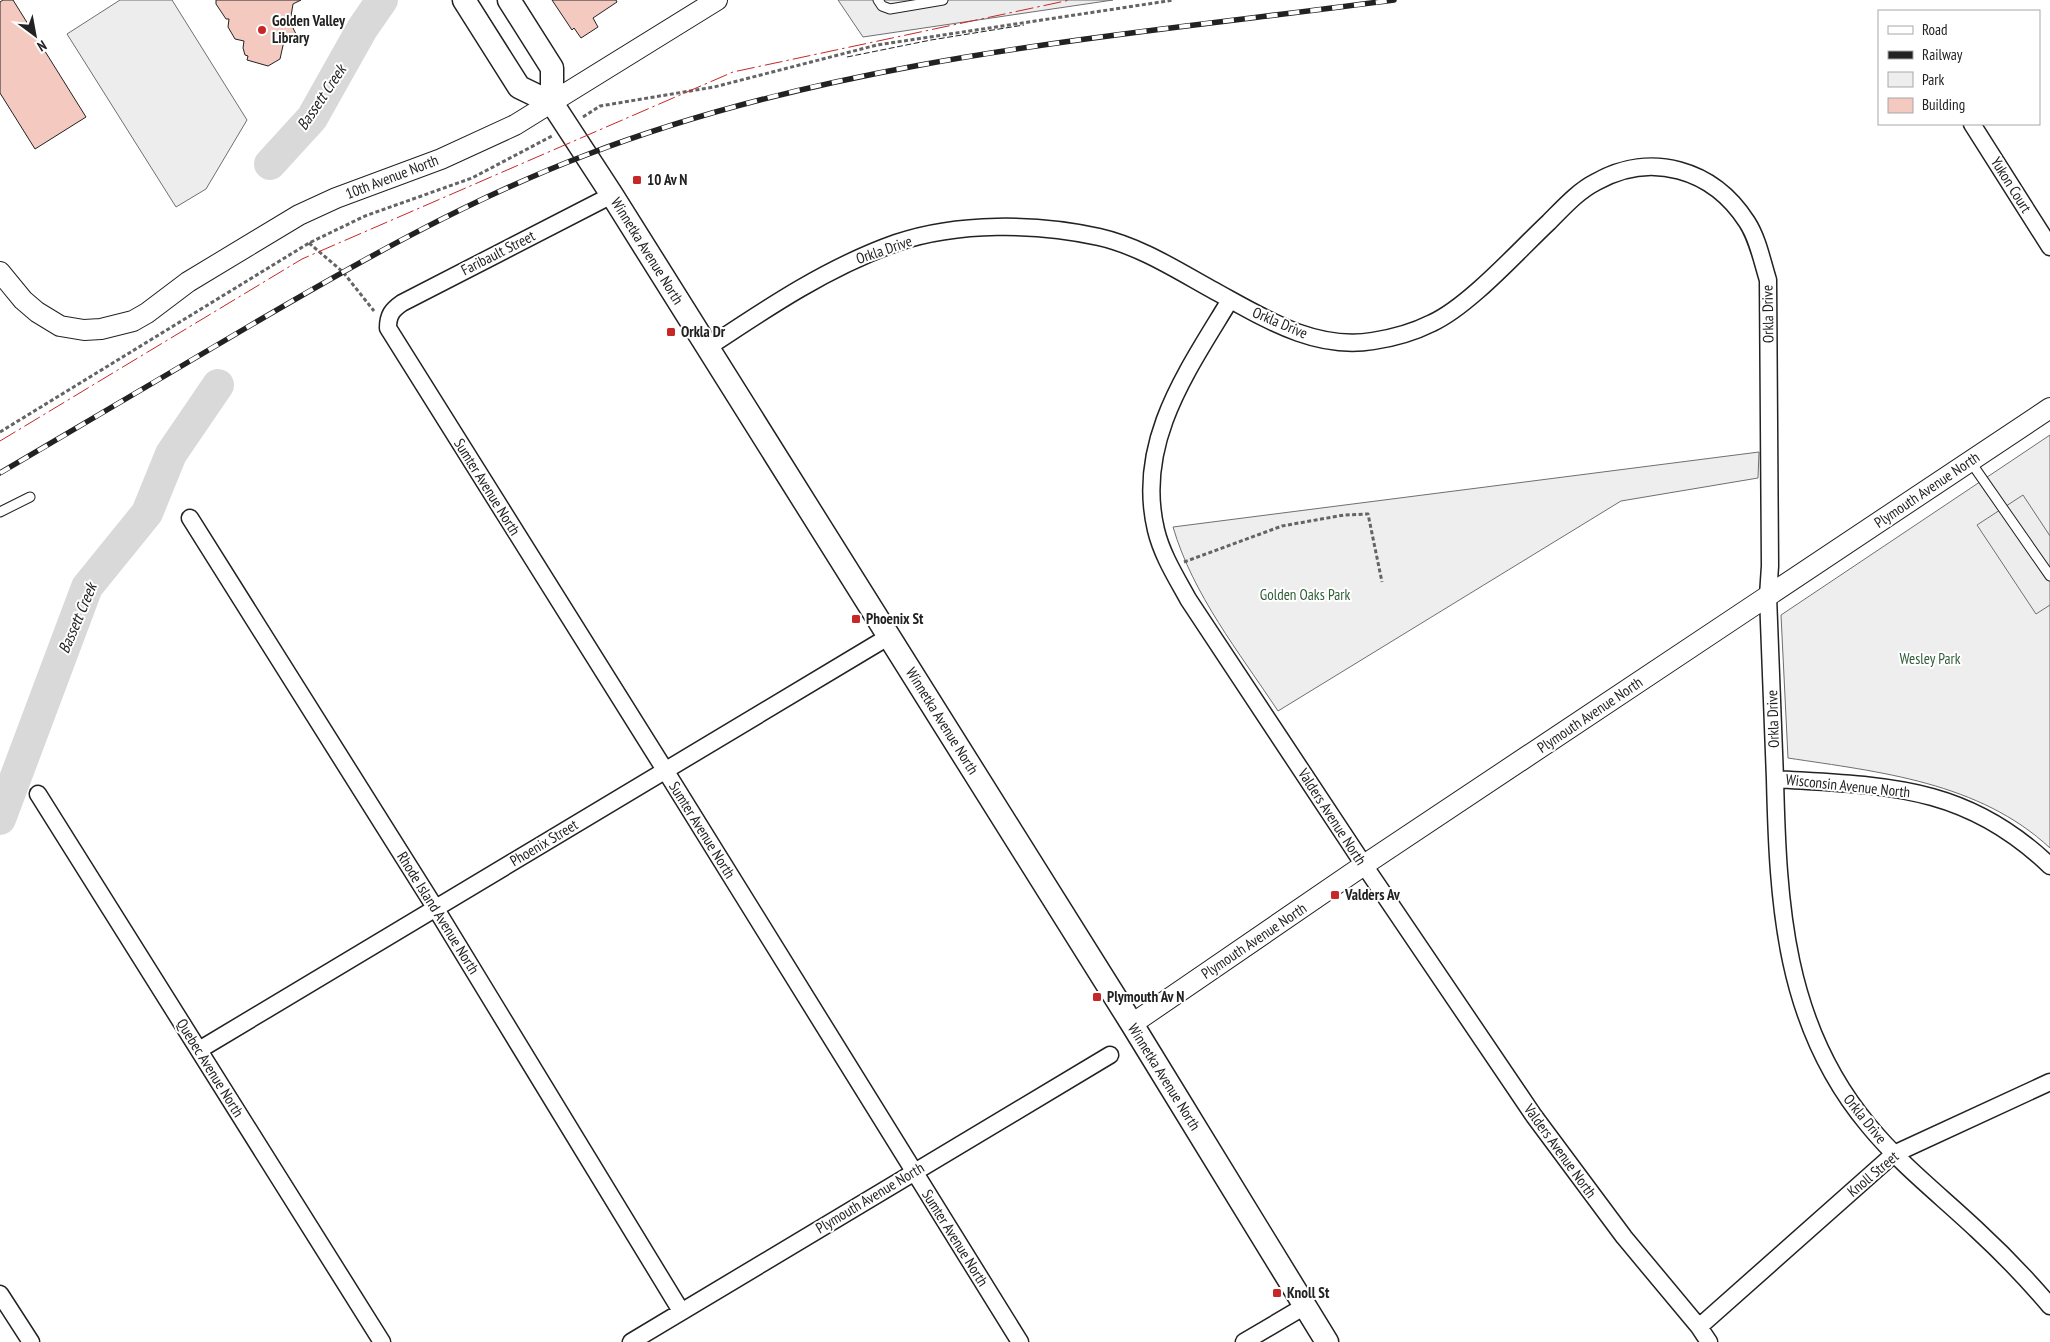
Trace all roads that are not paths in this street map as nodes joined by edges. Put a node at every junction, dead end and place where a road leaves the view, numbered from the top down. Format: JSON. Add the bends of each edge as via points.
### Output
{"nodes":[{"id":1,"x":464,"y":0,"type":"edge"},
{"id":2,"x":509,"y":0,"type":"edge"},
{"id":3,"x":717,"y":0,"type":"edge"},
{"id":4,"x":878,"y":0,"type":"edge"},
{"id":5,"x":943,"y":0,"type":"edge"},
{"id":6,"x":552,"y":103,"type":"junction"},
{"id":7,"x":1973,"y":125,"type":"edge"},
{"id":8,"x":612,"y":195,"type":"junction"},
{"id":9,"x":2050,"y":247,"type":"edge"},
{"id":10,"x":2,"y":281,"type":"edge"},
{"id":11,"x":1230,"y":300,"type":"junction"},
{"id":12,"x":388,"y":318,"type":"joint"},
{"id":13,"x":707,"y":348,"type":"junction"},
{"id":14,"x":2050,"y":408,"type":"edge"},
{"id":15,"x":1970,"y":461,"type":"junction"},
{"id":16,"x":30,"y":497,"type":"dead end"},
{"id":17,"x":0,"y":512,"type":"edge"},
{"id":18,"x":190,"y":518,"type":"dead end"},
{"id":19,"x":2050,"y":576,"type":"edge"},
{"id":20,"x":1768,"y":596,"type":"junction"},
{"id":21,"x":888,"y":636,"type":"junction"},
{"id":22,"x":665,"y":770,"type":"junction"},
{"id":23,"x":1775,"y":779,"type":"junction"},
{"id":24,"x":38,"y":794,"type":"dead end"},
{"id":25,"x":1364,"y":866,"type":"junction"},
{"id":26,"x":2050,"y":866,"type":"edge"},
{"id":27,"x":436,"y":909,"type":"junction"},
{"id":28,"x":1132,"y":1024,"type":"junction"},
{"id":29,"x":199,"y":1050,"type":"junction"},
{"id":30,"x":1110,"y":1055,"type":"dead end"},
{"id":31,"x":2050,"y":1082,"type":"edge"},
{"id":32,"x":1894,"y":1154,"type":"junction"},
{"id":33,"x":915,"y":1172,"type":"junction"},
{"id":34,"x":0,"y":1294,"type":"edge"},
{"id":35,"x":1305,"y":1306,"type":"junction"},
{"id":36,"x":2050,"y":1306,"type":"edge"},
{"id":37,"x":681,"y":1311,"type":"junction"},
{"id":38,"x":1699,"y":1327,"type":"junction"},
{"id":39,"x":31,"y":1342,"type":"edge"},
{"id":40,"x":382,"y":1342,"type":"edge"},
{"id":41,"x":630,"y":1342,"type":"edge"},
{"id":42,"x":1020,"y":1342,"type":"edge"},
{"id":43,"x":1244,"y":1342,"type":"edge"},
{"id":44,"x":1327,"y":1342,"type":"edge"},
{"id":45,"x":1709,"y":1342,"type":"edge"}],
"edges":[{"from":1,"to":6,"type":"main road","via":[[519,87]]},
{"from":2,"to":6,"type":"main road","via":[[552,68]]},
{"from":3,"to":6,"type":"street","name":"10th Avenue North"},
{"from":4,"to":5,"type":"lane","via":[[890,9]]},
{"from":6,"to":8,"type":"main road","name":"Winnetka Avenue North"},
{"from":6,"to":10,"type":"street","name":"10th Avenue North","via":[[477,143],[299,215],[188,282],[133,321],[101,329],[60,326],[37,312]]},
{"from":7,"to":9,"type":"street","name":"Yukon Court"},
{"from":8,"to":12,"type":"street","name":"Faribault Street","via":[[402,302]]},
{"from":8,"to":13,"type":"main road","name":"Winnetka Avenue North"},
{"from":11,"to":13,"type":"street","name":"Orkla Drive","via":[[1150,255],[1101,237],[1050,229],[983,228],[899,242],[853,260],[808,284]]},
{"from":11,"to":20,"type":"street","name":"Orkla Drive","via":[[1300,335],[1336,342],[1370,342],[1434,323],[1464,302],[1595,182],[1623,171],[1653,167],[1679,168],[1706,181],[1729,199],[1748,223],[1768,280]]},
{"from":11,"to":25,"type":"street","name":"Valders Avenue North","via":[[1164,416],[1155,453],[1152,492],[1156,529],[1169,566],[1188,599]]},
{"from":12,"to":22,"type":"street","name":"Sumter Avenue North","via":[[392,337]]},
{"from":13,"to":21,"type":"main road","name":"Winnetka Avenue North"},
{"from":14,"to":15,"type":"street","name":"Plymouth Avenue North"},
{"from":15,"to":19,"type":"lane"},
{"from":15,"to":20,"type":"street","name":"Plymouth Avenue North"},
{"from":16,"to":17,"type":"lane"},
{"from":18,"to":27,"type":"street","name":"Rhode Island Avenue North"},
{"from":20,"to":23,"type":"street","name":"Orkla Drive"},
{"from":20,"to":25,"type":"street","name":"Plymouth Avenue North"},
{"from":21,"to":22,"type":"street","name":"Phoenix Street"},
{"from":21,"to":28,"type":"main road","name":"Winnetka Avenue North"},
{"from":22,"to":27,"type":"street","name":"Phoenix Street"},
{"from":22,"to":33,"type":"street","name":"Sumter Avenue North"},
{"from":23,"to":26,"type":"street","name":"Wisconsin Avenue North","via":[[1866,784],[1910,790],[1959,804],[2028,845]]},
{"from":23,"to":32,"type":"street","name":"Orkla Drive","via":[[1782,921],[1793,976],[1814,1035],[1840,1088]]},
{"from":24,"to":29,"type":"street","name":"Quebec Avenue North"},
{"from":25,"to":28,"type":"street","name":"Plymouth Avenue North"},
{"from":25,"to":38,"type":"street","name":"Valders Avenue North","via":[[1557,1148],[1624,1237]]},
{"from":27,"to":29,"type":"street","name":"Phoenix Street"},
{"from":27,"to":37,"type":"street","name":"Rhode Island Avenue North"},
{"from":28,"to":35,"type":"main road","name":"Winnetka Avenue North"},
{"from":29,"to":40,"type":"street","name":"Quebec Avenue North"},
{"from":30,"to":33,"type":"street","name":"Plymouth Avenue North"},
{"from":31,"to":32,"type":"street","name":"Knoll Street"},
{"from":32,"to":36,"type":"street","name":"Orkla Drive","via":[[1979,1231]]},
{"from":32,"to":38,"type":"street","name":"Knoll Street"},
{"from":33,"to":37,"type":"street","name":"Plymouth Avenue North"},
{"from":33,"to":42,"type":"street","name":"Sumter Avenue North"},
{"from":34,"to":39,"type":"street"},
{"from":35,"to":43,"type":"street"},
{"from":35,"to":44,"type":"main road","name":"Winnetka Avenue North"},
{"from":37,"to":41,"type":"street","name":"Plymouth Avenue North"},
{"from":38,"to":45,"type":"street","name":"Valders Avenue North"}]}
